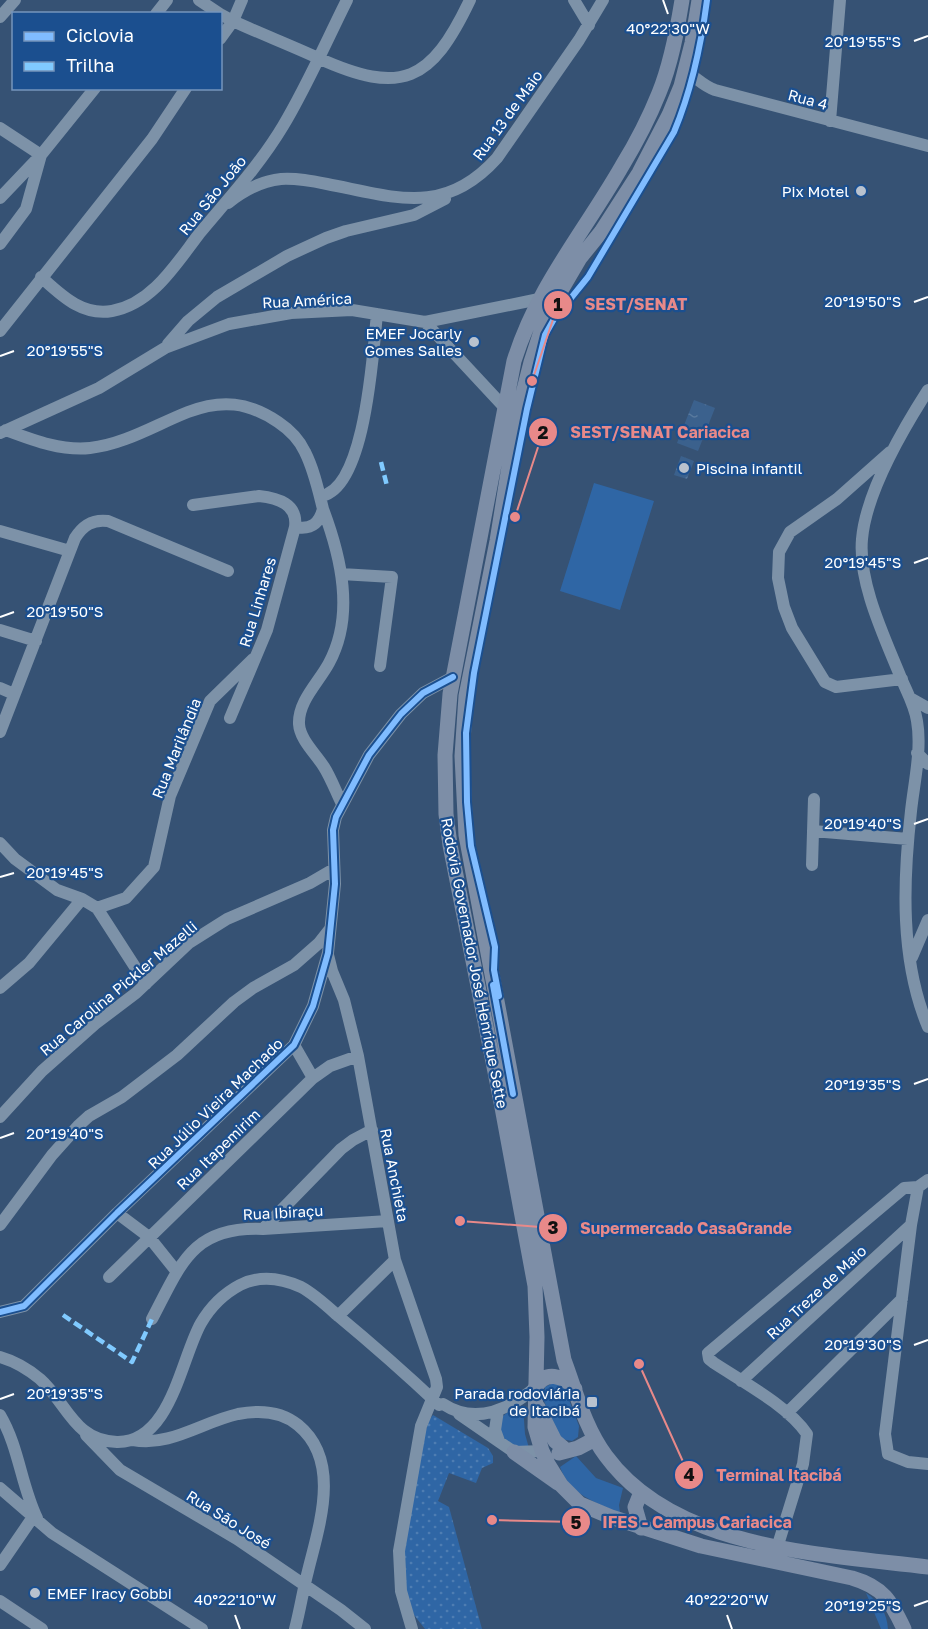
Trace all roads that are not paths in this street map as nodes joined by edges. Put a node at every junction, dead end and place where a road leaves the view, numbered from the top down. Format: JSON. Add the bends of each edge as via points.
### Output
{"nodes":[{"id":1,"x":15,"y":0,"type":"edge"},
{"id":2,"x":199,"y":0,"type":"edge"},
{"id":3,"x":242,"y":0,"type":"edge"},
{"id":4,"x":346,"y":0,"type":"edge"},
{"id":5,"x":470,"y":0,"type":"edge"},
{"id":6,"x":573,"y":0,"type":"edge"},
{"id":7,"x":682,"y":0,"type":"edge"},
{"id":8,"x":699,"y":0,"type":"edge"},
{"id":9,"x":840,"y":0,"type":"edge"},
{"id":10,"x":600,"y":2,"type":"edge"},
{"id":11,"x":217,"y":12,"type":"edge"},
{"id":12,"x":222,"y":15,"type":"edge"},
{"id":13,"x":0,"y":17,"type":"edge"},
{"id":14,"x":679,"y":18,"type":"junction"},
{"id":15,"x":233,"y":21,"type":"junction"},
{"id":16,"x":589,"y":25,"type":"junction"},
{"id":17,"x":222,"y":36,"type":"edge"},
{"id":18,"x":318,"y":58,"type":"junction"},
{"id":19,"x":685,"y":71,"type":"junction"},
{"id":20,"x":93,"y":90,"type":"edge"},
{"id":21,"x":185,"y":90,"type":"edge"},
{"id":22,"x":830,"y":121,"type":"junction"},
{"id":23,"x":0,"y":128,"type":"edge"},
{"id":24,"x":928,"y":146,"type":"edge"},
{"id":25,"x":41,"y":155,"type":"junction"},
{"id":26,"x":5,"y":185,"type":"edge"},
{"id":27,"x":465,"y":186,"type":"junction"},
{"id":28,"x":0,"y":198,"type":"edge"},
{"id":29,"x":228,"y":203,"type":"junction"},
{"id":30,"x":0,"y":244,"type":"edge"},
{"id":31,"x":41,"y":278,"type":"junction"},
{"id":32,"x":539,"y":299,"type":"junction"},
{"id":33,"x":376,"y":314,"type":"junction"},
{"id":34,"x":425,"y":322,"type":"junction"},
{"id":35,"x":0,"y":331,"type":"edge"},
{"id":36,"x":165,"y":348,"type":"junction"},
{"id":37,"x":928,"y":390,"type":"edge"},
{"id":38,"x":505,"y":408,"type":"junction"},
{"id":39,"x":3,"y":431,"type":"edge"},
{"id":40,"x":896,"y":445,"type":"junction"},
{"id":41,"x":321,"y":502,"type":"junction"},
{"id":42,"x":193,"y":505,"type":"dead end"},
{"id":43,"x":295,"y":527,"type":"junction"},
{"id":44,"x":0,"y":531,"type":"edge"},
{"id":45,"x":70,"y":551,"type":"junction"},
{"id":46,"x":228,"y":570,"type":"dead end"},
{"id":47,"x":341,"y":574,"type":"junction"},
{"id":48,"x":0,"y":630,"type":"edge"},
{"id":49,"x":36,"y":641,"type":"junction"},
{"id":50,"x":256,"y":656,"type":"junction"},
{"id":51,"x":380,"y":666,"type":"dead end"},
{"id":52,"x":453,"y":677,"type":"junction"},
{"id":53,"x":902,"y":679,"type":"junction"},
{"id":54,"x":0,"y":687,"type":"edge"},
{"id":55,"x":14,"y":694,"type":"junction"},
{"id":56,"x":909,"y":697,"type":"junction"},
{"id":57,"x":928,"y":708,"type":"edge"},
{"id":58,"x":230,"y":718,"type":"dead end"},
{"id":59,"x":0,"y":732,"type":"edge"},
{"id":60,"x":917,"y":753,"type":"junction"},
{"id":61,"x":928,"y":764,"type":"edge"},
{"id":62,"x":814,"y":799,"type":"dead end"},
{"id":63,"x":342,"y":804,"type":"junction"},
{"id":64,"x":813,"y":831,"type":"junction"},
{"id":65,"x":908,"y":839,"type":"junction"},
{"id":66,"x":0,"y":843,"type":"edge"},
{"id":67,"x":812,"y":865,"type":"dead end"},
{"id":68,"x":334,"y":869,"type":"junction"},
{"id":69,"x":82,"y":899,"type":"junction"},
{"id":70,"x":97,"y":908,"type":"junction"},
{"id":71,"x":928,"y":920,"type":"edge"},
{"id":72,"x":330,"y":929,"type":"junction"},
{"id":73,"x":328,"y":953,"type":"junction"},
{"id":74,"x":911,"y":960,"type":"junction"},
{"id":75,"x":146,"y":984,"type":"junction"},
{"id":76,"x":0,"y":988,"type":"edge"},
{"id":77,"x":928,"y":1027,"type":"edge"},
{"id":78,"x":294,"y":1044,"type":"junction"},
{"id":79,"x":358,"y":1056,"type":"junction"},
{"id":80,"x":314,"y":1078,"type":"junction"},
{"id":81,"x":0,"y":1117,"type":"edge"},
{"id":82,"x":372,"y":1130,"type":"junction"},
{"id":83,"x":923,"y":1183,"type":"edge"},
{"id":84,"x":117,"y":1213,"type":"junction"},
{"id":85,"x":388,"y":1221,"type":"junction"},
{"id":86,"x":0,"y":1225,"type":"edge"},
{"id":87,"x":911,"y":1225,"type":"junction"},
{"id":88,"x":263,"y":1229,"type":"junction"},
{"id":89,"x":149,"y":1237,"type":"junction"},
{"id":90,"x":395,"y":1260,"type":"junction"},
{"id":91,"x":177,"y":1272,"type":"junction"},
{"id":92,"x":109,"y":1277,"type":"dead end"},
{"id":93,"x":902,"y":1299,"type":"junction"},
{"id":94,"x":0,"y":1312,"type":"edge"},
{"id":95,"x":338,"y":1316,"type":"junction"},
{"id":96,"x":152,"y":1319,"type":"dead end"},
{"id":97,"x":0,"y":1357,"type":"edge"},
{"id":98,"x":741,"y":1381,"type":"junction"},
{"id":99,"x":575,"y":1389,"type":"junction"},
{"id":100,"x":535,"y":1394,"type":"junction"},
{"id":101,"x":438,"y":1401,"type":"junction"},
{"id":102,"x":498,"y":1410,"type":"junction"},
{"id":103,"x":788,"y":1413,"type":"junction"},
{"id":104,"x":0,"y":1415,"type":"edge"},
{"id":105,"x":82,"y":1430,"type":"junction"},
{"id":106,"x":595,"y":1439,"type":"junction"},
{"id":107,"x":133,"y":1440,"type":"junction"},
{"id":108,"x":499,"y":1441,"type":"junction"},
{"id":109,"x":542,"y":1451,"type":"junction"},
{"id":110,"x":567,"y":1451,"type":"junction"},
{"id":111,"x":514,"y":1452,"type":"junction"},
{"id":112,"x":928,"y":1464,"type":"edge"},
{"id":113,"x":561,"y":1485,"type":"junction"},
{"id":114,"x":0,"y":1488,"type":"edge"},
{"id":115,"x":641,"y":1492,"type":"junction"},
{"id":116,"x":36,"y":1520,"type":"junction"},
{"id":117,"x":641,"y":1528,"type":"junction"},
{"id":118,"x":777,"y":1548,"type":"junction"},
{"id":119,"x":0,"y":1565,"type":"edge"},
{"id":120,"x":928,"y":1567,"type":"edge"},
{"id":121,"x":304,"y":1586,"type":"junction"},
{"id":122,"x":0,"y":1601,"type":"edge"},
{"id":123,"x":896,"y":1611,"type":"junction"},
{"id":124,"x":42,"y":1629,"type":"edge"},
{"id":125,"x":202,"y":1629,"type":"edge"},
{"id":126,"x":295,"y":1629,"type":"edge"},
{"id":127,"x":365,"y":1629,"type":"edge"},
{"id":128,"x":412,"y":1629,"type":"edge"},
{"id":129,"x":897,"y":1629,"type":"edge"},
{"id":130,"x":904,"y":1629,"type":"edge"}],
"edges":[{"from":1,"to":13,"type":"street"},
{"from":2,"to":11,"type":"street"},
{"from":3,"to":15,"type":"street"},
{"from":4,"to":18,"type":"street","name":"Rua São João"},
{"from":5,"to":18,"type":"street","via":[[443,49],[421,69],[409,74],[395,79],[370,78]]},
{"from":6,"to":16,"type":"street"},
{"from":7,"to":14,"type":"main road"},
{"from":8,"to":19,"type":"main road","name":"Rodovia Governador José Henrique Sette"},
{"from":9,"to":22,"type":"street"},
{"from":10,"to":16,"type":"street","name":"Rua 13 de Maio"},
{"from":12,"to":15,"type":"street"},
{"from":14,"to":19,"type":"main road","via":[[675,56]]},
{"from":14,"to":32,"type":"main road","name":"Rodovia Governador José Henrique Sette","via":[[659,94],[636,142]]},
{"from":15,"to":17,"type":"street"},
{"from":15,"to":18,"type":"street"},
{"from":16,"to":27,"type":"street","name":"Rua 13 de Maio","via":[[497,159]]},
{"from":18,"to":29,"type":"street","name":"Rua São João","via":[[284,125]]},
{"from":19,"to":22,"type":"street","name":"Rua 4","via":[[704,87]]},
{"from":19,"to":99,"type":"main road","name":"Rodovia Governador José Henrique Sette","via":[[669,114],[639,173],[580,258],[537,339],[517,417],[466,696],[462,746],[466,836],[564,1360]]},
{"from":20,"to":25,"type":"street"},
{"from":21,"to":31,"type":"street","via":[[152,139]]},
{"from":22,"to":24,"type":"street","name":"Rua 4"},
{"from":23,"to":25,"type":"street"},
{"from":25,"to":26,"type":"street"},
{"from":25,"to":30,"type":"street","via":[[26,209]]},
{"from":26,"to":28,"type":"street"},
{"from":27,"to":29,"type":"street","name":"Rua 13 de Maio","via":[[422,199],[282,179],[251,188]]},
{"from":27,"to":36,"type":"street","via":[[414,215],[346,231],[287,256],[198,311]]},
{"from":29,"to":31,"type":"street","name":"Rua São João","via":[[163,280],[131,305],[110,311],[87,310]]},
{"from":31,"to":35,"type":"street"},
{"from":32,"to":34,"type":"street","name":"Rua América"},
{"from":32,"to":38,"type":"main road","name":"Rodovia Governador José Henrique Sette","via":[[514,362]]},
{"from":33,"to":34,"type":"street","name":"Rua América"},
{"from":33,"to":36,"type":"street","name":"Rua América","via":[[312,311],[260,317]]},
{"from":33,"to":41,"type":"street","via":[[371,370],[355,455],[343,479]]},
{"from":34,"to":38,"type":"street"},
{"from":36,"to":39,"type":"street","name":"Rua América","via":[[99,388]]},
{"from":37,"to":40,"type":"street"},
{"from":38,"to":52,"type":"main road","name":"Rodovia Governador José Henrique Sette"},
{"from":39,"to":41,"type":"street","via":[[50,445],[91,448],[119,442],[201,408],[245,406],[265,412],[298,440],[311,465]]},
{"from":40,"to":53,"type":"street","via":[[872,498],[861,552],[869,592]]},
{"from":40,"to":53,"type":"street","via":[[837,499],[785,539],[779,552],[778,572],[786,614],[795,635],[825,681],[841,687]]},
{"from":41,"to":43,"type":"street","via":[[315,525]]},
{"from":41,"to":47,"type":"street"},
{"from":42,"to":43,"type":"street","via":[[246,496],[269,497],[288,504],[294,513]]},
{"from":43,"to":50,"type":"street","name":"Rua Linhares","via":[[267,630]]},
{"from":44,"to":45,"type":"street"},
{"from":45,"to":46,"type":"street","via":[[84,526],[102,520]]},
{"from":45,"to":49,"type":"street"},
{"from":47,"to":51,"type":"street","via":[[392,577]]},
{"from":47,"to":63,"type":"street","via":[[338,642],[306,699],[299,721],[304,739]]},
{"from":48,"to":49,"type":"street"},
{"from":49,"to":55,"type":"street"},
{"from":50,"to":58,"type":"street","name":"Rua Linhares"},
{"from":50,"to":70,"type":"street","name":"Rua Marilândia","via":[[210,701],[170,796],[154,867],[126,898]]},
{"from":52,"to":63,"type":"street","name":"Rua Júlio Vieira Machado","via":[[423,693],[401,714],[369,755]]},
{"from":52,"to":100,"type":"main road","name":"Rodovia Governador José Henrique Sette","via":[[445,755],[448,835],[535,1286]]},
{"from":53,"to":56,"type":"street"},
{"from":54,"to":55,"type":"street"},
{"from":55,"to":59,"type":"street"},
{"from":56,"to":57,"type":"street"},
{"from":56,"to":60,"type":"street","via":[[917,720]]},
{"from":60,"to":61,"type":"street"},
{"from":60,"to":65,"type":"street"},
{"from":62,"to":64,"type":"street"},
{"from":63,"to":68,"type":"street","name":"Rua Júlio Vieira Machado","via":[[333,830]]},
{"from":64,"to":65,"type":"street"},
{"from":64,"to":67,"type":"street"},
{"from":65,"to":74,"type":"street","via":[[905,896]]},
{"from":66,"to":69,"type":"street","via":[[43,881]]},
{"from":68,"to":72,"type":"street","name":"Rua Júlio Vieira Machado"},
{"from":68,"to":75,"type":"street","name":"Rua Carolina Pickler Mazelli","via":[[221,922],[189,943]]},
{"from":69,"to":70,"type":"street"},
{"from":69,"to":76,"type":"street","via":[[29,963]]},
{"from":70,"to":75,"type":"street"},
{"from":71,"to":74,"type":"street"},
{"from":72,"to":73,"type":"street","name":"Rua Júlio Vieira Machado"},
{"from":72,"to":86,"type":"street","via":[[294,965],[253,988],[177,1055],[122,1097],[89,1116],[52,1155]]},
{"from":73,"to":78,"type":"street","name":"Rua Júlio Vieira Machado","via":[[313,1006]]},
{"from":73,"to":79,"type":"street","name":"Rua Anchieta"},
{"from":74,"to":77,"type":"street"},
{"from":75,"to":81,"type":"street","name":"Rua Carolina Pickler Mazelli","via":[[42,1071]]},
{"from":78,"to":80,"type":"street"},
{"from":78,"to":84,"type":"street","name":"Rua Júlio Vieira Machado"},
{"from":79,"to":80,"type":"street","name":"Rua Itapemirim","via":[[330,1066]]},
{"from":79,"to":82,"type":"street","name":"Rua Anchieta"},
{"from":80,"to":89,"type":"street","name":"Rua Itapemirim"},
{"from":82,"to":85,"type":"street","name":"Rua Anchieta"},
{"from":82,"to":88,"type":"street","via":[[341,1149]]},
{"from":83,"to":87,"type":"street"},
{"from":83,"to":98,"type":"street","via":[[904,1188],[708,1353],[709,1359]]},
{"from":84,"to":89,"type":"street"},
{"from":84,"to":94,"type":"street","name":"Rua Júlio Vieira Machado","via":[[24,1306]]},
{"from":85,"to":88,"type":"street","name":"Rua Ibiraçu"},
{"from":85,"to":90,"type":"street","name":"Rua Anchieta"},
{"from":87,"to":93,"type":"street"},
{"from":87,"to":98,"type":"street","name":"Rua Treze de Maio"},
{"from":88,"to":91,"type":"street","name":"Rua Ibiraçu","via":[[232,1229],[214,1236],[187,1256]]},
{"from":89,"to":91,"type":"street"},
{"from":89,"to":92,"type":"street","name":"Rua Itapemirim"},
{"from":90,"to":95,"type":"street"},
{"from":90,"to":101,"type":"street","name":"Rua Anchieta","via":[[436,1379]]},
{"from":91,"to":96,"type":"street","name":"Rua Ibiraçu"},
{"from":93,"to":103,"type":"street"},
{"from":93,"to":112,"type":"street","via":[[885,1434],[888,1454]]},
{"from":95,"to":101,"type":"street"},
{"from":95,"to":107,"type":"street","via":[[310,1293],[284,1281],[254,1280],[233,1289],[202,1322],[158,1420]]},
{"from":97,"to":105,"type":"street","name":"Rua São José","via":[[39,1378]]},
{"from":98,"to":103,"type":"street"},
{"from":99,"to":100,"type":"main road","via":[[553,1375],[546,1376]]},
{"from":99,"to":106,"type":"main road","name":"Rodovia Governador José Henrique Sette"},
{"from":100,"to":102,"type":"street"},
{"from":100,"to":109,"type":"main road","name":"Rodovia Governador José Henrique Sette","via":[[535,1427]]},
{"from":100,"to":110,"type":"main road","via":[[552,1437]]},
{"from":101,"to":102,"type":"street","via":[[472,1414]]},
{"from":101,"to":108,"type":"street"},
{"from":101,"to":128,"type":"street","name":"Rua Anchieta","via":[[421,1426],[399,1551],[401,1591]]},
{"from":102,"to":108,"type":"street","via":[[495,1430]]},
{"from":103,"to":118,"type":"street","via":[[802,1426],[807,1442]]},
{"from":104,"to":116,"type":"street"},
{"from":105,"to":107,"type":"street","via":[[108,1441]]},
{"from":105,"to":121,"type":"street","name":"Rua São José","via":[[120,1470],[237,1539]]},
{"from":106,"to":110,"type":"main road"},
{"from":106,"to":115,"type":"main road","name":"Rodovia Governador José Henrique Sette","via":[[613,1466]]},
{"from":107,"to":121,"type":"street","via":[[168,1438],[248,1413],[269,1412],[296,1423],[315,1445],[324,1484],[323,1509]]},
{"from":108,"to":111,"type":"street"},
{"from":109,"to":110,"type":"main road"},
{"from":109,"to":111,"type":"street"},
{"from":109,"to":113,"type":"main road","name":"Rodovia Governador José Henrique Sette"},
{"from":111,"to":113,"type":"main road"},
{"from":113,"to":117,"type":"main road","via":[[580,1504]]},
{"from":114,"to":116,"type":"street"},
{"from":115,"to":117,"type":"main road","via":[[635,1507]]},
{"from":115,"to":118,"type":"main road","name":"Rodovia Governador José Henrique Sette","via":[[704,1526]]},
{"from":116,"to":119,"type":"street"},
{"from":116,"to":125,"type":"street"},
{"from":117,"to":123,"type":"main road","via":[[732,1554],[862,1581],[883,1593]]},
{"from":118,"to":120,"type":"main road","name":"Rodovia Governador José Henrique Sette"},
{"from":121,"to":126,"type":"street"},
{"from":121,"to":127,"type":"street","name":"Rua São José"},
{"from":122,"to":124,"type":"street"},
{"from":123,"to":129,"type":"street"},
{"from":123,"to":130,"type":"main road"}]}
